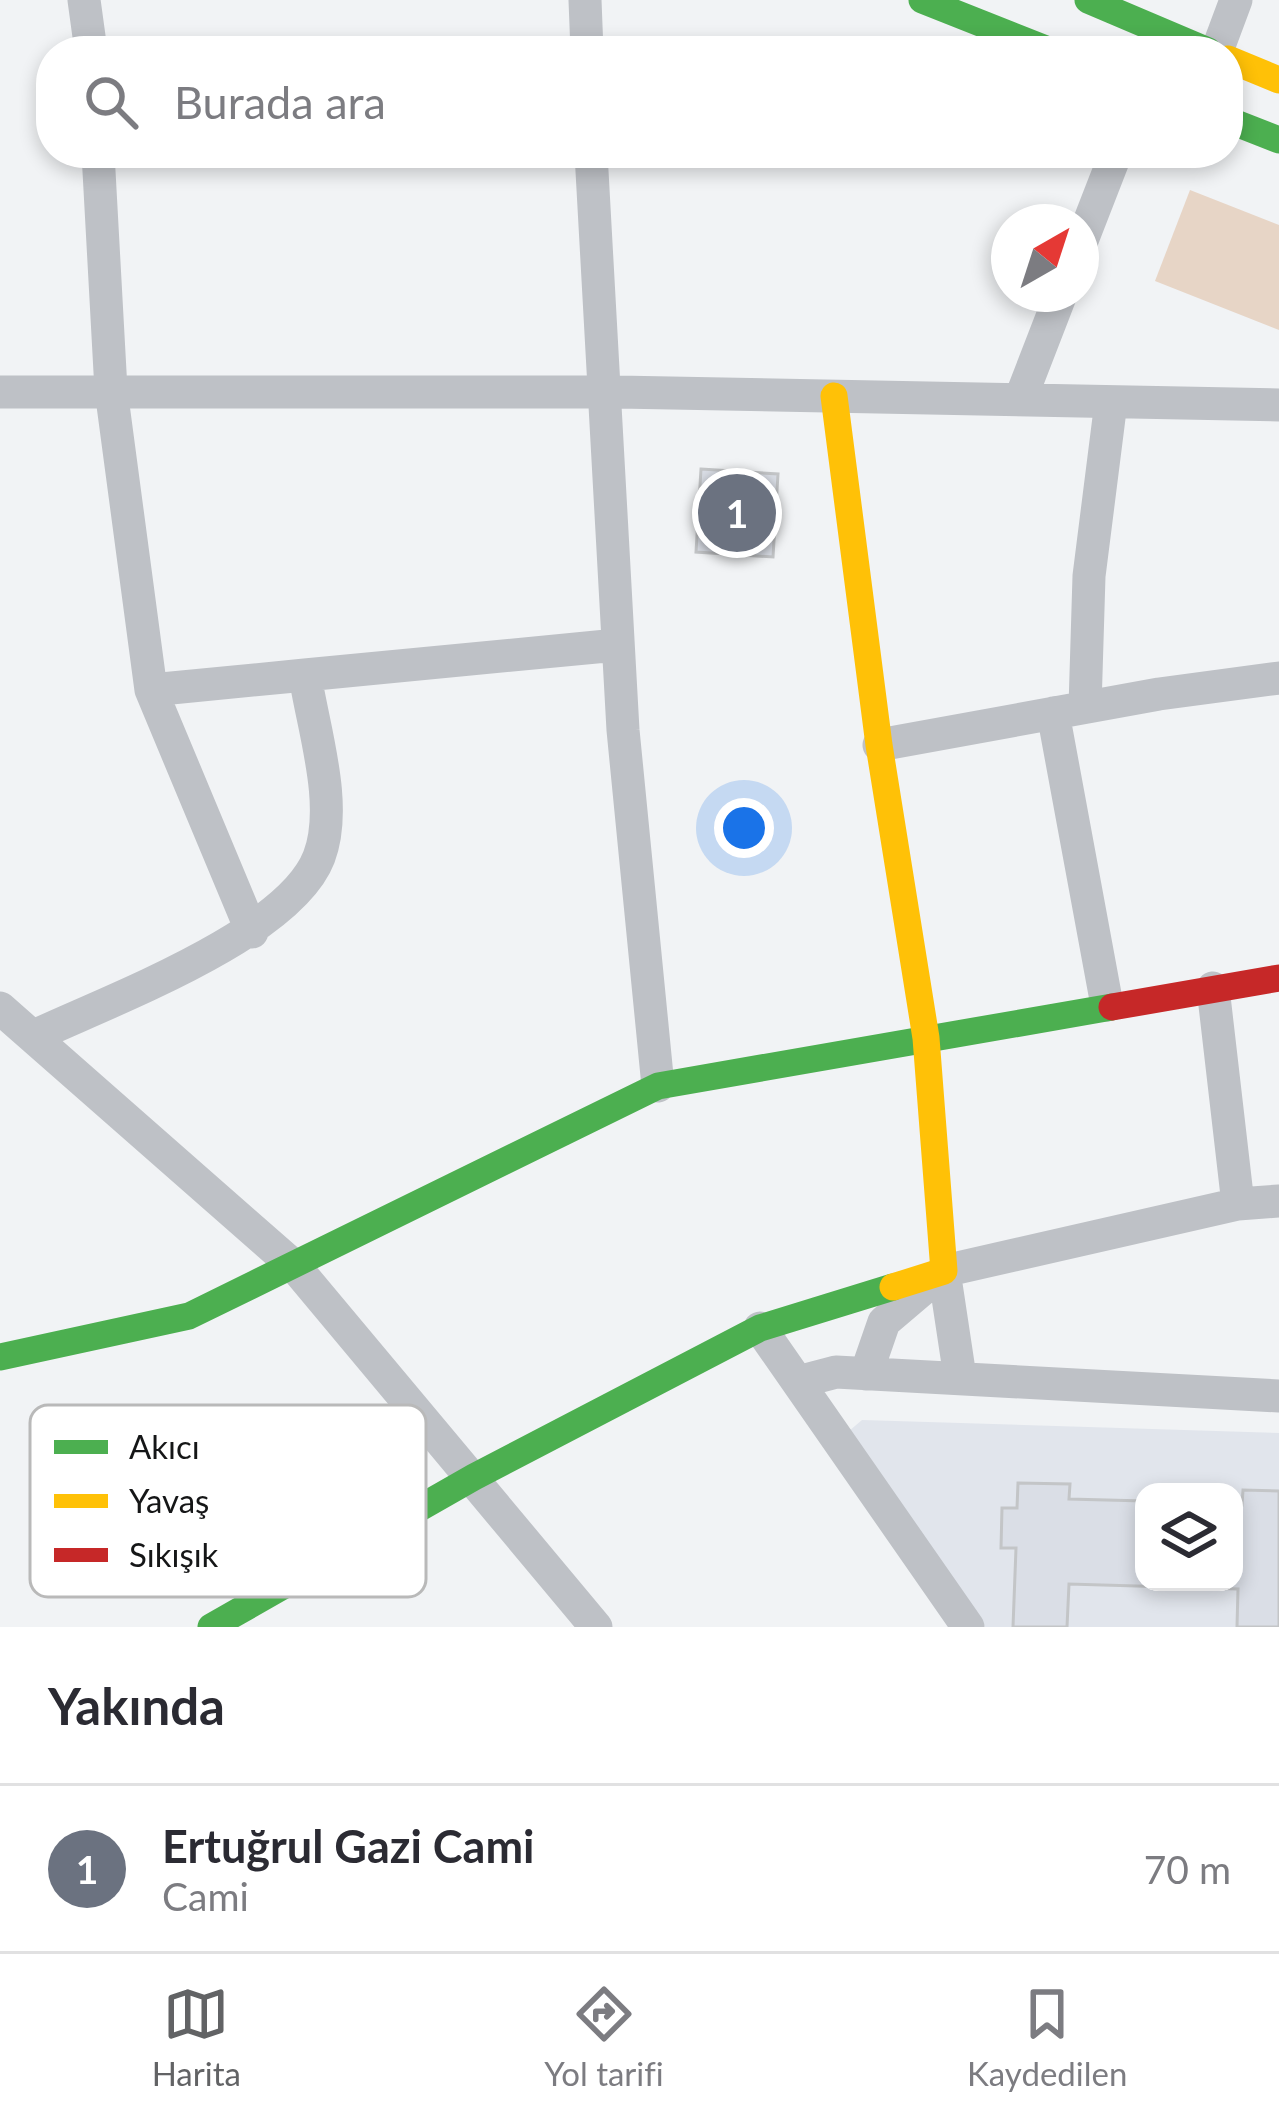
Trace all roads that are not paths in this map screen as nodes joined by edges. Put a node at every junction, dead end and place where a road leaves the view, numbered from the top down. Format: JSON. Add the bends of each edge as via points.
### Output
{"nodes":[{"id":1,"x":85,"y":0,"type":"edge"},
{"id":2,"x":586,"y":0,"type":"edge"},
{"id":3,"x":922,"y":0,"type":"edge"},
{"id":4,"x":1088,"y":0,"type":"edge"},
{"id":5,"x":1236,"y":0,"type":"edge"},
{"id":6,"x":89,"y":36,"type":"edge"},
{"id":7,"x":587,"y":36,"type":"edge"},
{"id":8,"x":1013,"y":36,"type":"edge"},
{"id":9,"x":1176,"y":36,"type":"edge"},
{"id":10,"x":1219,"y":36,"type":"edge"},
{"id":11,"x":1243,"y":65,"type":"edge"},
{"id":12,"x":1279,"y":80,"type":"edge"},
{"id":13,"x":1243,"y":126,"type":"edge"},
{"id":14,"x":1279,"y":140,"type":"edge"},
{"id":15,"x":99,"y":168,"type":"edge"},
{"id":16,"x":593,"y":168,"type":"edge"},
{"id":17,"x":1110,"y":168,"type":"edge"},
{"id":18,"x":1096,"y":204,"type":"edge"},
{"id":19,"x":1054,"y":312,"type":"edge"},
{"id":20,"x":111,"y":389,"type":"junction"},
{"id":21,"x":0,"y":392,"type":"edge"},
{"id":22,"x":601,"y":392,"type":"junction"},
{"id":23,"x":834,"y":396,"type":"junction"},
{"id":24,"x":1020,"y":400,"type":"junction"},
{"id":25,"x":1111,"y":402,"type":"junction"},
{"id":26,"x":1279,"y":405,"type":"edge"},
{"id":27,"x":617,"y":645,"type":"junction"},
{"id":28,"x":305,"y":675,"type":"junction"},
{"id":29,"x":1279,"y":678,"type":"edge"},
{"id":30,"x":151,"y":690,"type":"junction"},
{"id":31,"x":1069,"y":710,"type":"junction"},
{"id":32,"x":879,"y":745,"type":"junction"},
{"id":33,"x":252,"y":932,"type":"junction"},
{"id":34,"x":1279,"y":977,"type":"edge"},
{"id":35,"x":1213,"y":988,"type":"junction"},
{"id":36,"x":1107,"y":1005,"type":"junction"},
{"id":37,"x":0,"y":1009,"type":"edge"},
{"id":38,"x":34,"y":1036,"type":"junction"},
{"id":39,"x":926,"y":1038,"type":"junction"},
{"id":40,"x":658,"y":1086,"type":"junction"},
{"id":41,"x":1279,"y":1201,"type":"edge"},
{"id":42,"x":1238,"y":1204,"type":"junction"},
{"id":43,"x":296,"y":1268,"type":"junction"},
{"id":44,"x":944,"y":1271,"type":"junction"},
{"id":45,"x":760,"y":1328,"type":"junction"},
{"id":46,"x":0,"y":1358,"type":"edge"},
{"id":47,"x":866,"y":1374,"type":"junction"},
{"id":48,"x":960,"y":1377,"type":"junction"},
{"id":49,"x":798,"y":1382,"type":"junction"},
{"id":50,"x":1279,"y":1396,"type":"edge"},
{"id":51,"x":413,"y":1405,"type":"edge"},
{"id":52,"x":426,"y":1421,"type":"edge"},
{"id":53,"x":474,"y":1477,"type":"junction"},
{"id":54,"x":426,"y":1504,"type":"edge"},
{"id":55,"x":264,"y":1597,"type":"edge"},
{"id":56,"x":212,"y":1627,"type":"edge"},
{"id":57,"x":596,"y":1627,"type":"edge"},
{"id":58,"x":968,"y":1627,"type":"edge"}],
"edges":[{"from":1,"to":6,"type":"street"},
{"from":2,"to":7,"type":"street"},
{"from":3,"to":8,"type":"street"},
{"from":4,"to":9,"type":"street"},
{"from":5,"to":10,"type":"street"},
{"from":11,"to":12,"type":"street"},
{"from":13,"to":14,"type":"street"},
{"from":15,"to":20,"type":"street"},
{"from":16,"to":22,"type":"street"},
{"from":17,"to":18,"type":"street"},
{"from":19,"to":24,"type":"street"},
{"from":20,"to":21,"type":"street"},
{"from":20,"to":22,"type":"street"},
{"from":20,"to":30,"type":"street"},
{"from":22,"to":23,"type":"street"},
{"from":22,"to":27,"type":"street"},
{"from":23,"to":24,"type":"street"},
{"from":23,"to":32,"type":"street"},
{"from":24,"to":25,"type":"street"},
{"from":25,"to":26,"type":"street"},
{"from":25,"to":31,"type":"street"},
{"from":27,"to":28,"type":"street"},
{"from":27,"to":40,"type":"street"},
{"from":28,"to":30,"type":"street"},
{"from":28,"to":33,"type":"street","via":[[326,815],[319,859]]},
{"from":29,"to":31,"type":"street"},
{"from":30,"to":33,"type":"street"},
{"from":31,"to":32,"type":"street"},
{"from":31,"to":36,"type":"street"},
{"from":32,"to":39,"type":"street"},
{"from":33,"to":38,"type":"street"},
{"from":34,"to":35,"type":"street"},
{"from":35,"to":36,"type":"street"},
{"from":35,"to":42,"type":"street"},
{"from":36,"to":39,"type":"street"},
{"from":37,"to":38,"type":"street"},
{"from":38,"to":43,"type":"street"},
{"from":39,"to":40,"type":"street"},
{"from":39,"to":44,"type":"street"},
{"from":40,"to":43,"type":"street"},
{"from":41,"to":42,"type":"street"},
{"from":42,"to":44,"type":"street"},
{"from":43,"to":46,"type":"street","via":[[189,1316]]},
{"from":43,"to":51,"type":"street"},
{"from":44,"to":45,"type":"street"},
{"from":44,"to":47,"type":"street","via":[[884,1322]]},
{"from":44,"to":48,"type":"street"},
{"from":45,"to":49,"type":"street"},
{"from":45,"to":53,"type":"street"},
{"from":47,"to":48,"type":"street"},
{"from":47,"to":49,"type":"street"},
{"from":48,"to":50,"type":"street"},
{"from":49,"to":58,"type":"street"},
{"from":52,"to":53,"type":"street"},
{"from":53,"to":54,"type":"street"},
{"from":53,"to":57,"type":"street"},
{"from":55,"to":56,"type":"street"}]}
